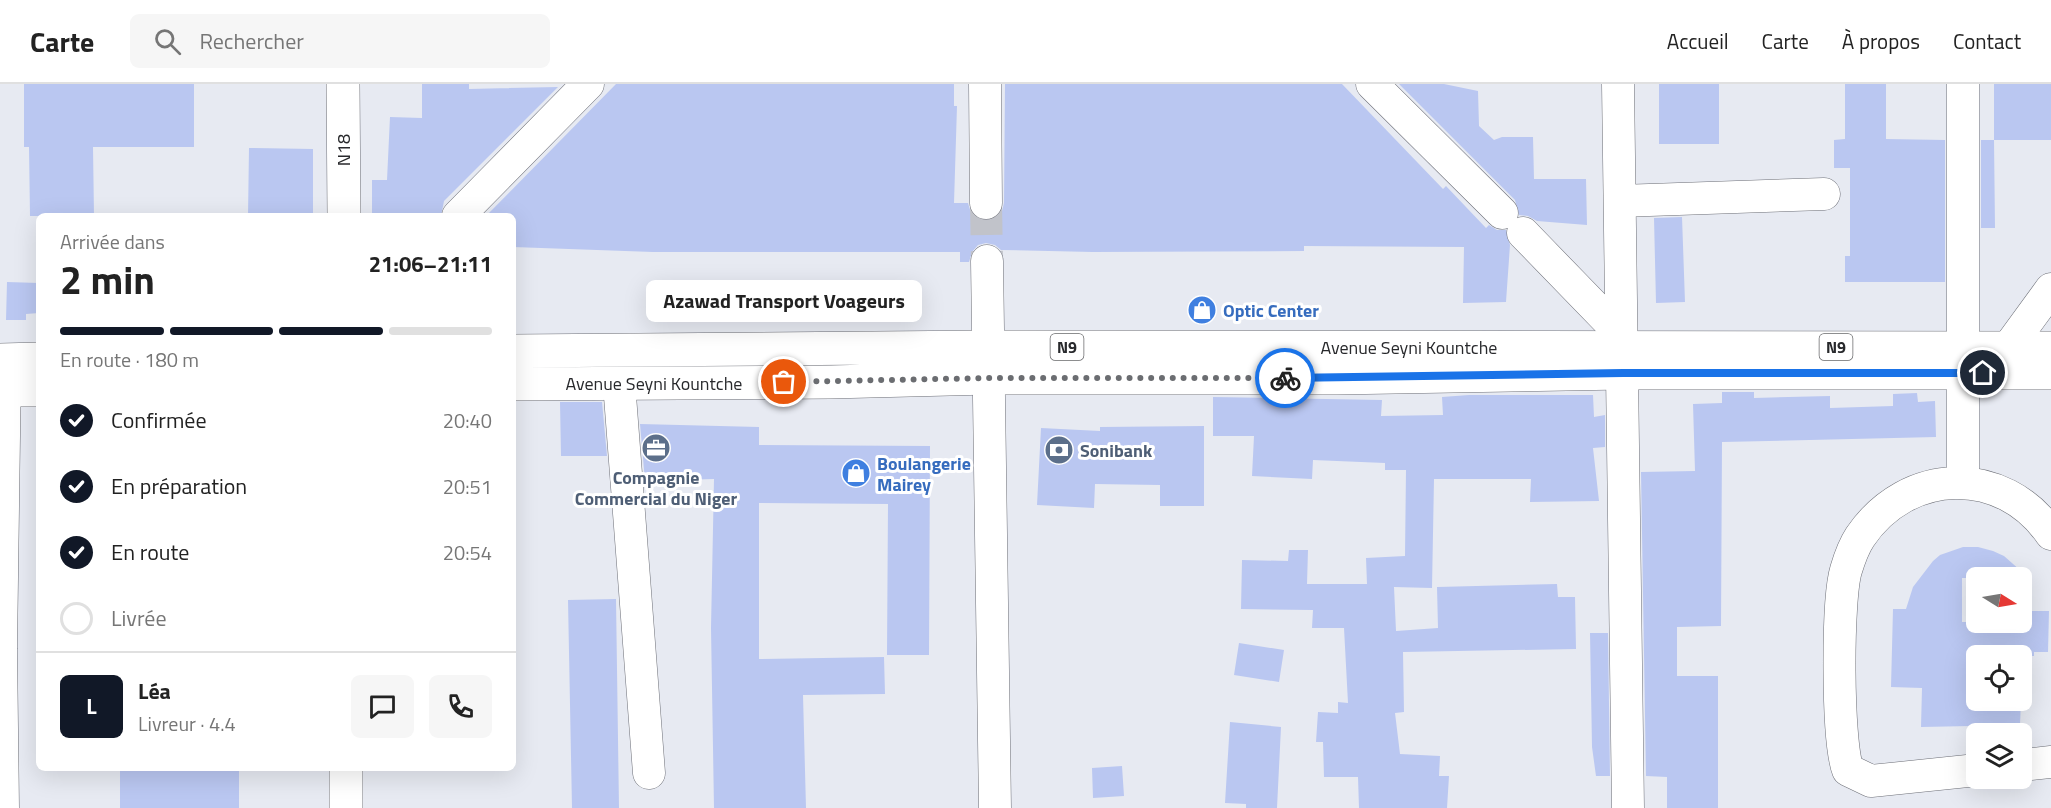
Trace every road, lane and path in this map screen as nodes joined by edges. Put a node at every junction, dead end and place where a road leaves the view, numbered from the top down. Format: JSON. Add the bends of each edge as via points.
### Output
{"nodes":[{"id":1,"x":343,"y":84,"type":"edge"},
{"id":2,"x":588,"y":84,"type":"edge"},
{"id":3,"x":985,"y":84,"type":"edge"},
{"id":4,"x":1372,"y":84,"type":"edge"},
{"id":5,"x":1618,"y":84,"type":"edge"},
{"id":6,"x":1963,"y":84,"type":"edge"},
{"id":7,"x":1824,"y":194,"type":"dead end"},
{"id":8,"x":1620,"y":201,"type":"junction"},
{"id":9,"x":986,"y":203,"type":"tunnel mouth"},
{"id":10,"x":344,"y":213,"type":"edge"},
{"id":11,"x":461,"y":213,"type":"edge"},
{"id":12,"x":987,"y":261,"type":"tunnel mouth"},
{"id":13,"x":2051,"y":289,"type":"edge"},
{"id":14,"x":2051,"y":348,"type":"edge"},
{"id":15,"x":516,"y":351,"type":"edge"},
{"id":16,"x":1628,"y":356,"type":"junction"},
{"id":17,"x":36,"y":360,"type":"edge"},
{"id":18,"x":1963,"y":360,"type":"junction"},
{"id":19,"x":2005,"y":361,"type":"junction"},
{"id":20,"x":988,"y":362,"type":"junction"},
{"id":21,"x":2051,"y":373,"type":"edge"},
{"id":22,"x":3,"y":375,"type":"edge"},
{"id":23,"x":620,"y":383,"type":"junction"},
{"id":24,"x":516,"y":387,"type":"edge"},
{"id":25,"x":36,"y":389,"type":"edge"},
{"id":26,"x":1964,"y":482,"type":"junction"},
{"id":27,"x":2051,"y":534,"type":"edge"},
{"id":28,"x":2051,"y":762,"type":"edge"},
{"id":29,"x":2032,"y":764,"type":"edge"},
{"id":30,"x":346,"y":771,"type":"edge"},
{"id":31,"x":1966,"y":771,"type":"edge"},
{"id":32,"x":649,"y":772,"type":"dead end"},
{"id":33,"x":3,"y":808,"type":"edge"},
{"id":34,"x":346,"y":808,"type":"edge"},
{"id":35,"x":995,"y":808,"type":"edge"},
{"id":36,"x":1628,"y":808,"type":"edge"}],
"edges":[{"from":1,"to":10,"type":"main road","name":"N18"},
{"from":2,"to":11,"type":"street"},
{"from":3,"to":9,"type":"street"},
{"from":4,"to":16,"type":"street","via":[[1512,223]]},
{"from":5,"to":8,"type":"street"},
{"from":6,"to":18,"type":"street"},
{"from":7,"to":8,"type":"street"},
{"from":8,"to":16,"type":"street"},
{"from":12,"to":20,"type":"street"},
{"from":13,"to":19,"type":"street"},
{"from":14,"to":19,"type":"main road","number":"N9"},
{"from":15,"to":20,"type":"main road","name":"Avenue Seyni Kountche","number":"N9"},
{"from":16,"to":18,"type":"main road","number":"N9"},
{"from":16,"to":20,"type":"main road","name":"Avenue Seyni Kountche","number":"N9","via":[[1337,378]]},
{"from":16,"to":36,"type":"street"},
{"from":17,"to":22,"type":"main road"},
{"from":18,"to":19,"type":"main road","number":"N9"},
{"from":18,"to":26,"type":"street"},
{"from":19,"to":21,"type":"main road","number":"N9"},
{"from":20,"to":23,"type":"main road","name":"Avenue Seyni Kountche","number":"N9","via":[[831,382]]},
{"from":20,"to":35,"type":"street"},
{"from":22,"to":25,"type":"main road"},
{"from":22,"to":33,"type":"street"},
{"from":23,"to":24,"type":"main road","name":"Avenue Seyni Kountche","number":"N9"},
{"from":23,"to":32,"type":"street"},
{"from":26,"to":27,"type":"street","via":[[2004,492],[2039,516]]},
{"from":26,"to":31,"type":"street","via":[[1923,488],[1887,507],[1859,537],[1845,572],[1841,724],[1848,770],[1871,780]]},
{"from":28,"to":29,"type":"street"},
{"from":30,"to":34,"type":"main road"}]}
